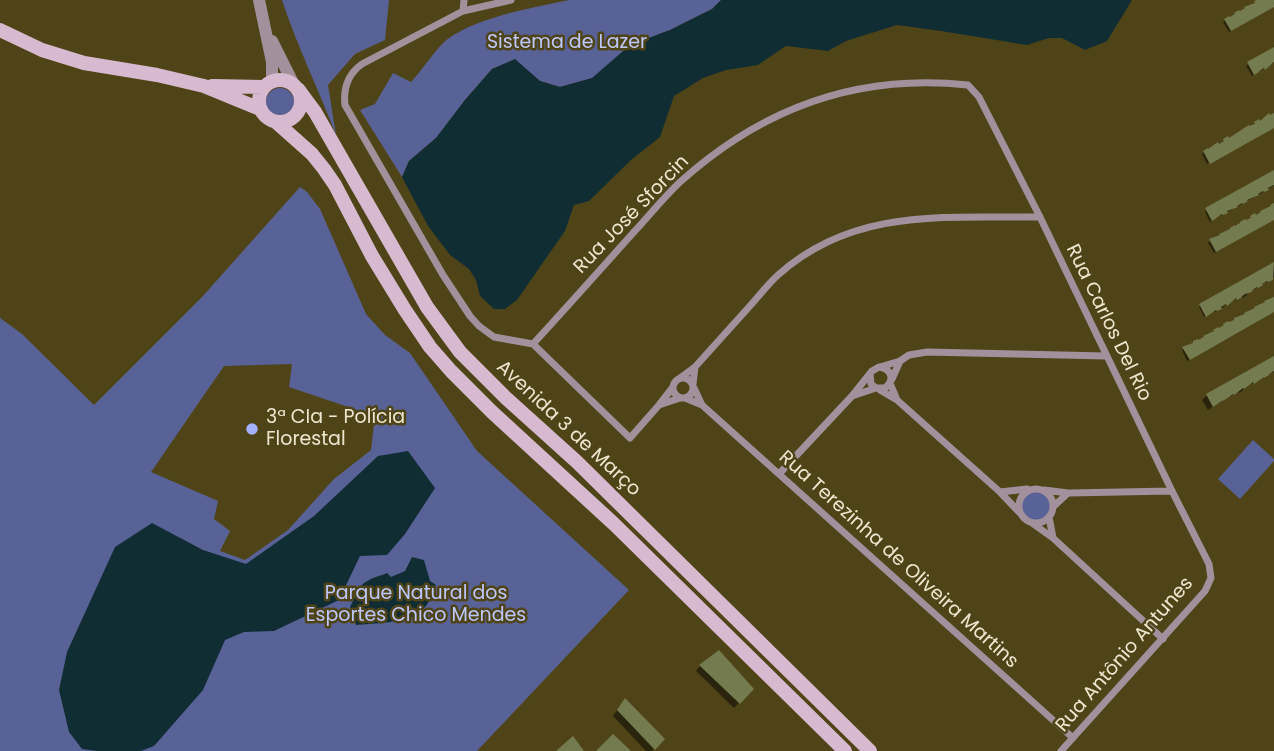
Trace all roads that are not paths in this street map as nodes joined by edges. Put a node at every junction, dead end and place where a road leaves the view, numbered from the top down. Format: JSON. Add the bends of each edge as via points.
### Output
{"nodes":[{"id":1,"x":259,"y":0,"type":"edge"},
{"id":2,"x":464,"y":0,"type":"edge"},
{"id":3,"x":511,"y":0,"type":"edge"},
{"id":4,"x":463,"y":11,"type":"junction"},
{"id":5,"x":262,"y":15,"type":"junction"},
{"id":6,"x":0,"y":30,"type":"edge"},
{"id":7,"x":267,"y":84,"type":"junction"},
{"id":8,"x":968,"y":85,"type":"joint"},
{"id":9,"x":204,"y":86,"type":"junction"},
{"id":10,"x":296,"y":87,"type":"junction"},
{"id":11,"x":260,"y":109,"type":"junction"},
{"id":12,"x":276,"y":122,"type":"junction"},
{"id":13,"x":1040,"y":217,"type":"junction"},
{"id":14,"x":533,"y":344,"type":"junction"},
{"id":15,"x":1106,"y":356,"type":"junction"},
{"id":16,"x":900,"y":361,"type":"junction"},
{"id":17,"x":695,"y":366,"type":"junction"},
{"id":18,"x":879,"y":367,"type":"junction"},
{"id":19,"x":870,"y":374,"type":"junction"},
{"id":20,"x":680,"y":378,"type":"junction"},
{"id":21,"x":891,"y":382,"type":"junction"},
{"id":22,"x":673,"y":386,"type":"junction"},
{"id":23,"x":693,"y":387,"type":"junction"},
{"id":24,"x":877,"y":389,"type":"junction"},
{"id":25,"x":852,"y":396,"type":"junction"},
{"id":26,"x":682,"y":398,"type":"junction"},
{"id":27,"x":897,"y":400,"type":"junction"},
{"id":28,"x":659,"y":405,"type":"junction"},
{"id":29,"x":702,"y":405,"type":"junction"},
{"id":30,"x":779,"y":474,"type":"junction"},
{"id":31,"x":1031,"y":489,"type":"junction"},
{"id":32,"x":1042,"y":489,"type":"junction"},
{"id":33,"x":1172,"y":491,"type":"junction"},
{"id":34,"x":1000,"y":492,"type":"junction"},
{"id":35,"x":1068,"y":493,"type":"junction"},
{"id":36,"x":1053,"y":507,"type":"junction"},
{"id":37,"x":1021,"y":514,"type":"junction"},
{"id":38,"x":1049,"y":517,"type":"junction"},
{"id":39,"x":1028,"y":521,"type":"junction"},
{"id":40,"x":1053,"y":538,"type":"junction"},
{"id":41,"x":1211,"y":578,"type":"joint"},
{"id":42,"x":1163,"y":639,"type":"junction"},
{"id":43,"x":1073,"y":738,"type":"junction"},
{"id":44,"x":845,"y":751,"type":"edge"},
{"id":45,"x":870,"y":751,"type":"edge"},
{"id":46,"x":1061,"y":751,"type":"edge"}],
"edges":[{"from":1,"to":5,"type":"street"},
{"from":2,"to":4,"type":"street"},
{"from":3,"to":4,"type":"street"},
{"from":4,"to":14,"type":"street","via":[[357,68],[345,86],[345,104],[470,316],[494,337]]},
{"from":5,"to":7,"type":"street","via":[[272,62]]},
{"from":5,"to":10,"type":"street"},
{"from":6,"to":9,"type":"main road","via":[[84,63]]},
{"from":7,"to":9,"type":"main road"},
{"from":7,"to":10,"type":"main road","via":[[283,79]]},
{"from":7,"to":11,"type":"main road","via":[[258,98]]},
{"from":8,"to":13,"type":"street","name":"Rua Carlos Del Rio","via":[[979,97]]},
{"from":8,"to":14,"type":"street","name":"Rua José Sforcin","via":[[872,86],[803,105],[751,129],[679,183]]},
{"from":9,"to":11,"type":"main road"},
{"from":10,"to":12,"type":"main road","via":[[301,100],[297,114]]},
{"from":10,"to":45,"type":"main road","name":"Avenida 3 de Março","via":[[315,112],[427,307],[460,352]]},
{"from":11,"to":12,"type":"main road"},
{"from":12,"to":44,"type":"main road","name":"Avenida 3 de Março","via":[[324,169],[405,310],[451,371]]},
{"from":13,"to":15,"type":"street","name":"Rua Carlos Del Rio"},
{"from":13,"to":17,"type":"street","via":[[912,219],[840,236],[777,275]]},
{"from":14,"to":28,"type":"street","via":[[630,438]]},
{"from":15,"to":16,"type":"street","via":[[927,352]]},
{"from":15,"to":33,"type":"street","name":"Rua Carlos Del Rio"},
{"from":16,"to":18,"type":"street"},
{"from":16,"to":21,"type":"street"},
{"from":17,"to":20,"type":"street"},
{"from":17,"to":23,"type":"street"},
{"from":18,"to":19,"type":"street"},
{"from":18,"to":21,"type":"street","via":[[887,369]]},
{"from":19,"to":24,"type":"street"},
{"from":19,"to":25,"type":"street"},
{"from":20,"to":22,"type":"street"},
{"from":20,"to":23,"type":"street","via":[[690,380]]},
{"from":21,"to":24,"type":"street"},
{"from":21,"to":27,"type":"street"},
{"from":22,"to":26,"type":"street"},
{"from":22,"to":28,"type":"street"},
{"from":23,"to":26,"type":"street","via":[[690,396]]},
{"from":23,"to":29,"type":"street","name":"Rua Terezinha de Oliveira Martins"},
{"from":24,"to":25,"type":"street"},
{"from":24,"to":27,"type":"street"},
{"from":25,"to":30,"type":"street"},
{"from":26,"to":28,"type":"street"},
{"from":26,"to":29,"type":"street","name":"Rua Terezinha de Oliveira Martins"},
{"from":27,"to":34,"type":"street"},
{"from":29,"to":30,"type":"street","name":"Rua Terezinha de Oliveira Martins"},
{"from":30,"to":43,"type":"street","name":"Rua Terezinha de Oliveira Martins"},
{"from":31,"to":32,"type":"street"},
{"from":31,"to":34,"type":"street"},
{"from":31,"to":37,"type":"street","via":[[1020,500]]},
{"from":32,"to":35,"type":"street"},
{"from":32,"to":36,"type":"street","via":[[1051,496]]},
{"from":33,"to":35,"type":"street"},
{"from":33,"to":41,"type":"street","name":"Rua Carlos Del Rio","via":[[1209,564]]},
{"from":34,"to":37,"type":"street"},
{"from":35,"to":36,"type":"street"},
{"from":36,"to":38,"type":"street"},
{"from":37,"to":39,"type":"street"},
{"from":38,"to":39,"type":"street","via":[[1037,523]]},
{"from":38,"to":40,"type":"street"},
{"from":39,"to":40,"type":"street"},
{"from":40,"to":42,"type":"street"},
{"from":41,"to":42,"type":"street","name":"Rua Antônio Antunes"},
{"from":42,"to":43,"type":"street","name":"Rua Antônio Antunes"},
{"from":43,"to":46,"type":"street","name":"Rua Antônio Antunes"}]}
